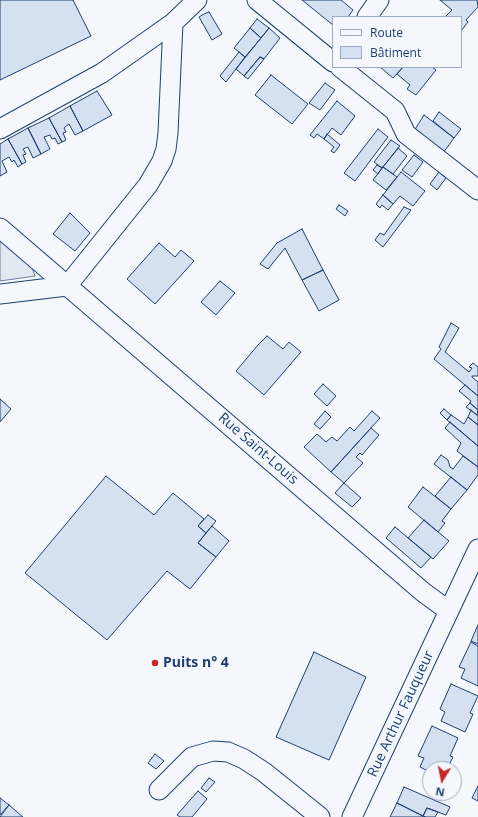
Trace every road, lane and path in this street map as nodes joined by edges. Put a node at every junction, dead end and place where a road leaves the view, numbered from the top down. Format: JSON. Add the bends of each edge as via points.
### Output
{"nodes":[{"id":1,"x":197,"y":0,"type":"edge"},
{"id":2,"x":257,"y":0,"type":"edge"},
{"id":3,"x":379,"y":0,"type":"edge"},
{"id":4,"x":368,"y":16,"type":"edge"},
{"id":5,"x":172,"y":23,"type":"junction"},
{"id":6,"x":332,"y":61,"type":"edge"},
{"id":7,"x":341,"y":68,"type":"edge"},
{"id":8,"x":0,"y":129,"type":"edge"},
{"id":9,"x":478,"y":190,"type":"edge"},
{"id":10,"x":0,"y":228,"type":"edge"},
{"id":11,"x":67,"y":286,"type":"junction"},
{"id":12,"x":0,"y":294,"type":"edge"},
{"id":13,"x":478,"y":550,"type":"edge"},
{"id":14,"x":449,"y":611,"type":"junction"},
{"id":15,"x":158,"y":790,"type":"dead end"},
{"id":16,"x":320,"y":817,"type":"edge"},
{"id":17,"x":352,"y":817,"type":"edge"}],
"edges":[{"from":1,"to":5,"type":"street"},
{"from":2,"to":6,"type":"street"},
{"from":3,"to":4,"type":"street"},
{"from":5,"to":8,"type":"street","via":[[102,73]]},
{"from":5,"to":11,"type":"street","via":[[168,133],[162,161],[148,185]]},
{"from":7,"to":9,"type":"street","via":[[395,111],[406,134]]},
{"from":10,"to":11,"type":"street","name":"Rue Saint-Louis"},
{"from":11,"to":12,"type":"street"},
{"from":11,"to":14,"type":"street","name":"Rue Saint-Louis","via":[[423,592]]},
{"from":13,"to":14,"type":"street","name":"Rue Arthur Fauqueur"},
{"from":14,"to":17,"type":"street","name":"Rue Arthur Fauqueur"},
{"from":15,"to":16,"type":"street","via":[[192,757],[213,751],[228,752],[264,772]]}]}
